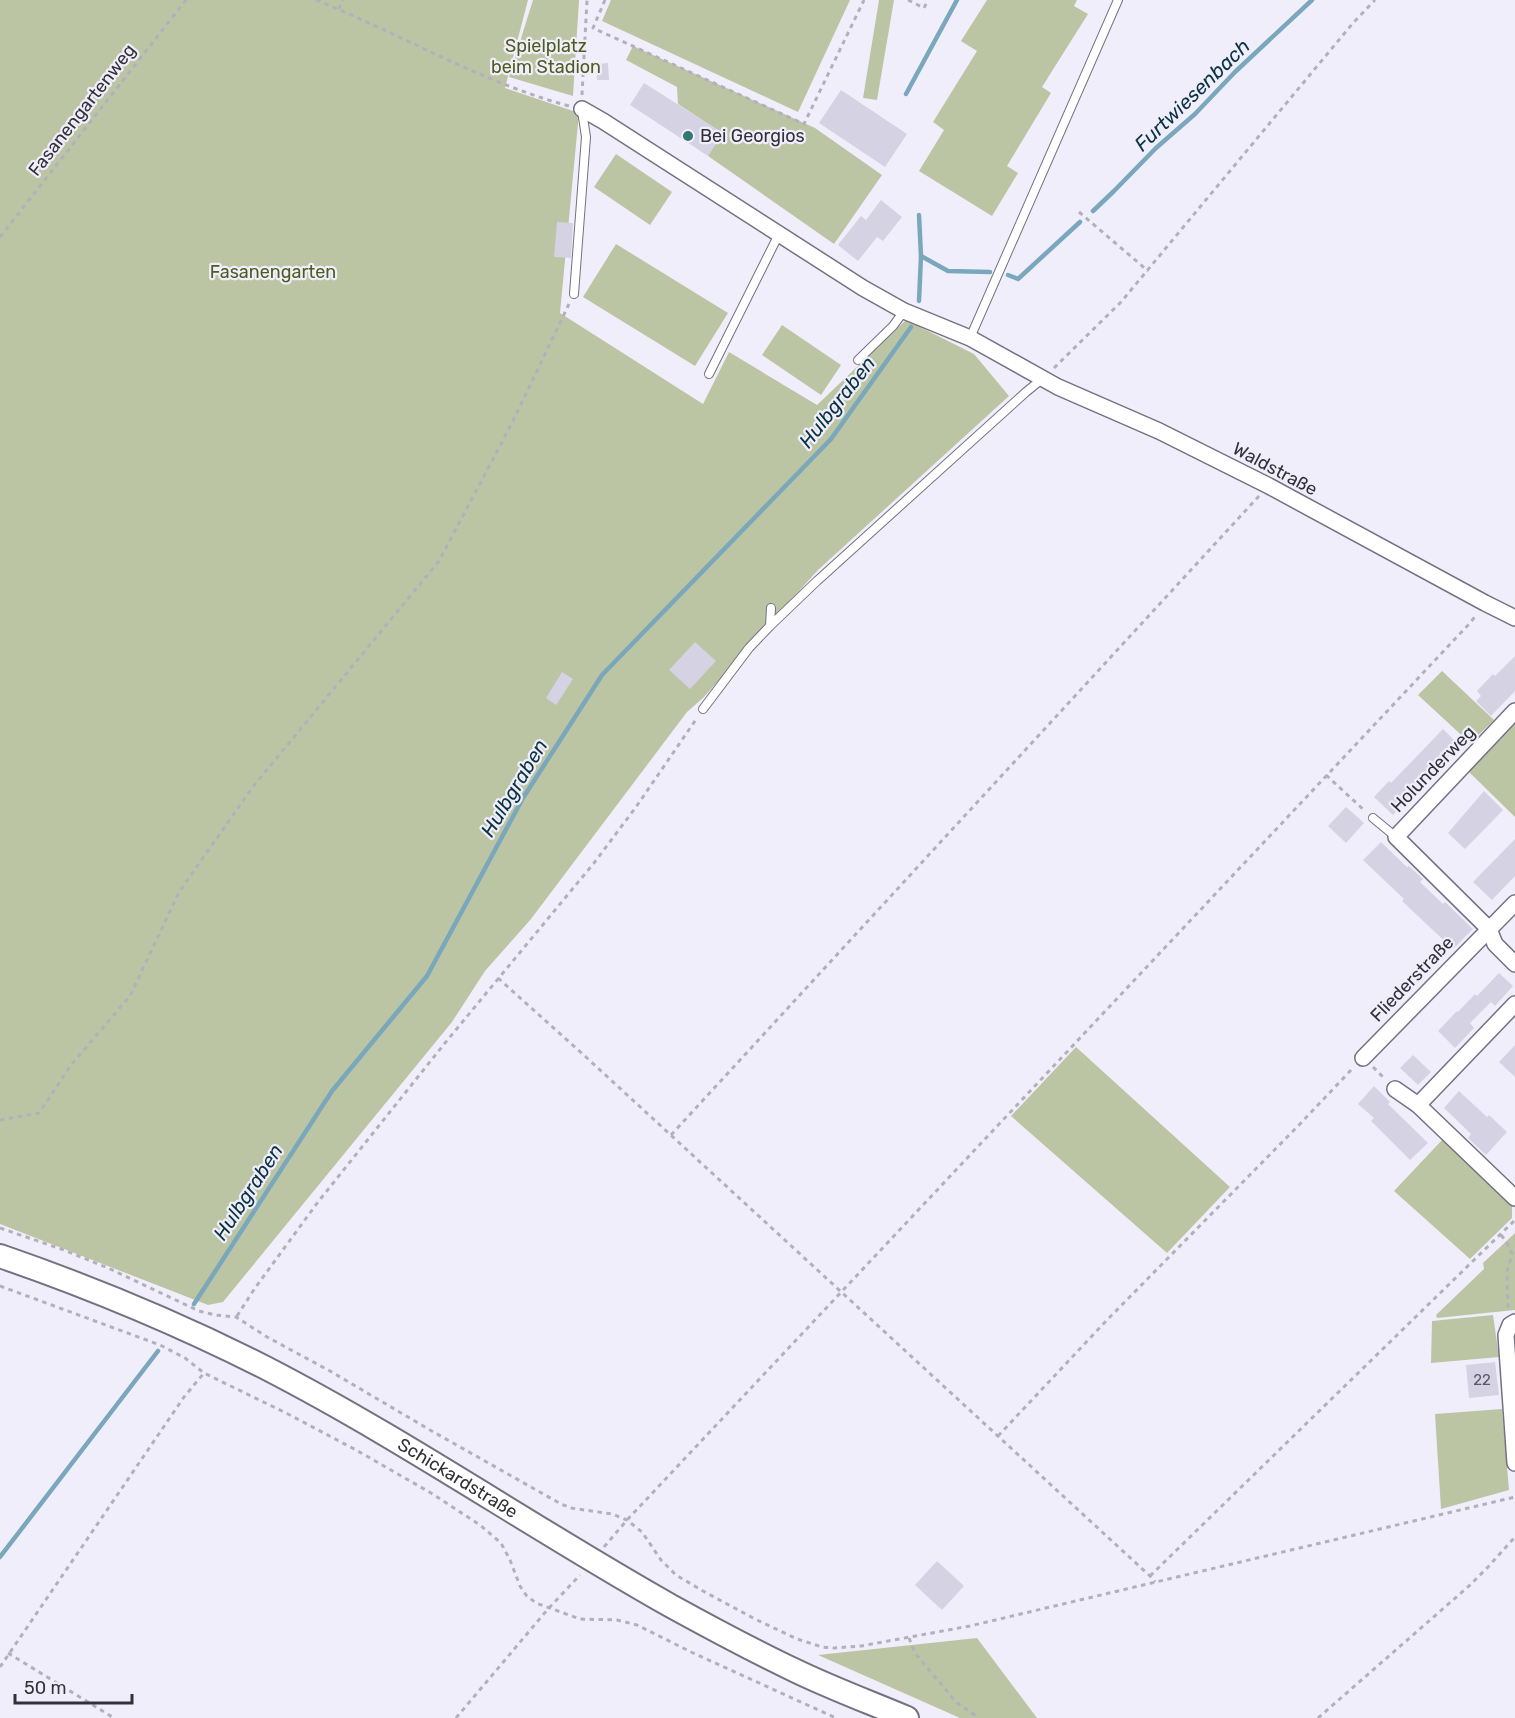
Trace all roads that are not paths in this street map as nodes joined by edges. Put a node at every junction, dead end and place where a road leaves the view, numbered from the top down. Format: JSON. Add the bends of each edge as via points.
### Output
{"nodes":[{"id":1,"x":1118,"y":0,"type":"edge"},
{"id":2,"x":582,"y":109,"type":"joint"},
{"id":3,"x":779,"y":234,"type":"junction"},
{"id":4,"x":574,"y":294,"type":"road end"},
{"id":5,"x":904,"y":311,"type":"junction"},
{"id":6,"x":970,"y":338,"type":"junction"},
{"id":7,"x":858,"y":360,"type":"dead end"},
{"id":8,"x":709,"y":374,"type":"dead end"},
{"id":9,"x":1042,"y":379,"type":"junction"},
{"id":10,"x":771,"y":608,"type":"dead end"},
{"id":11,"x":1515,"y":618,"type":"edge"},
{"id":12,"x":770,"y":626,"type":"junction"},
{"id":13,"x":704,"y":710,"type":"road end"},
{"id":14,"x":1515,"y":711,"type":"edge"},
{"id":15,"x":1373,"y":818,"type":"road end"},
{"id":16,"x":1396,"y":837,"type":"junction"},
{"id":17,"x":1515,"y":903,"type":"edge"},
{"id":18,"x":1489,"y":929,"type":"junction"},
{"id":19,"x":1515,"y":964,"type":"edge"},
{"id":20,"x":1515,"y":1004,"type":"edge"},
{"id":21,"x":1363,"y":1058,"type":"road end"},
{"id":22,"x":1395,"y":1089,"type":"road end"},
{"id":23,"x":1418,"y":1105,"type":"junction"},
{"id":24,"x":1515,"y":1198,"type":"edge"},
{"id":25,"x":0,"y":1256,"type":"edge"},
{"id":26,"x":1513,"y":1324,"type":"edge"},
{"id":27,"x":1515,"y":1463,"type":"edge"},
{"id":28,"x":907,"y":1718,"type":"edge"}],
"edges":[{"from":1,"to":6,"type":"lane"},
{"from":2,"to":3,"type":"street","name":"Waldstraße"},
{"from":2,"to":4,"type":"lane","via":[[586,137]]},
{"from":3,"to":5,"type":"street","name":"Waldstraße"},
{"from":3,"to":8,"type":"lane"},
{"from":5,"to":6,"type":"street","name":"Waldstraße"},
{"from":5,"to":7,"type":"lane"},
{"from":6,"to":9,"type":"street","name":"Waldstraße"},
{"from":9,"to":11,"type":"street","name":"Waldstraße","via":[[1269,486]]},
{"from":9,"to":12,"type":"lane"},
{"from":10,"to":12,"type":"lane"},
{"from":12,"to":13,"type":"lane"},
{"from":14,"to":16,"type":"street","name":"Holunderweg"},
{"from":15,"to":16,"type":"lane"},
{"from":16,"to":18,"type":"street","name":"Holunderweg"},
{"from":17,"to":18,"type":"street","name":"Fliederstraße"},
{"from":18,"to":19,"type":"street","via":[[1495,944]]},
{"from":18,"to":21,"type":"street","name":"Fliederstraße"},
{"from":20,"to":23,"type":"street"},
{"from":22,"to":23,"type":"street"},
{"from":23,"to":24,"type":"street"},
{"from":25,"to":28,"type":"street","name":"Schickardstraße","via":[[134,1307],[266,1368],[702,1623],[784,1665]]},
{"from":26,"to":27,"type":"street","via":[[1506,1335]]}]}
